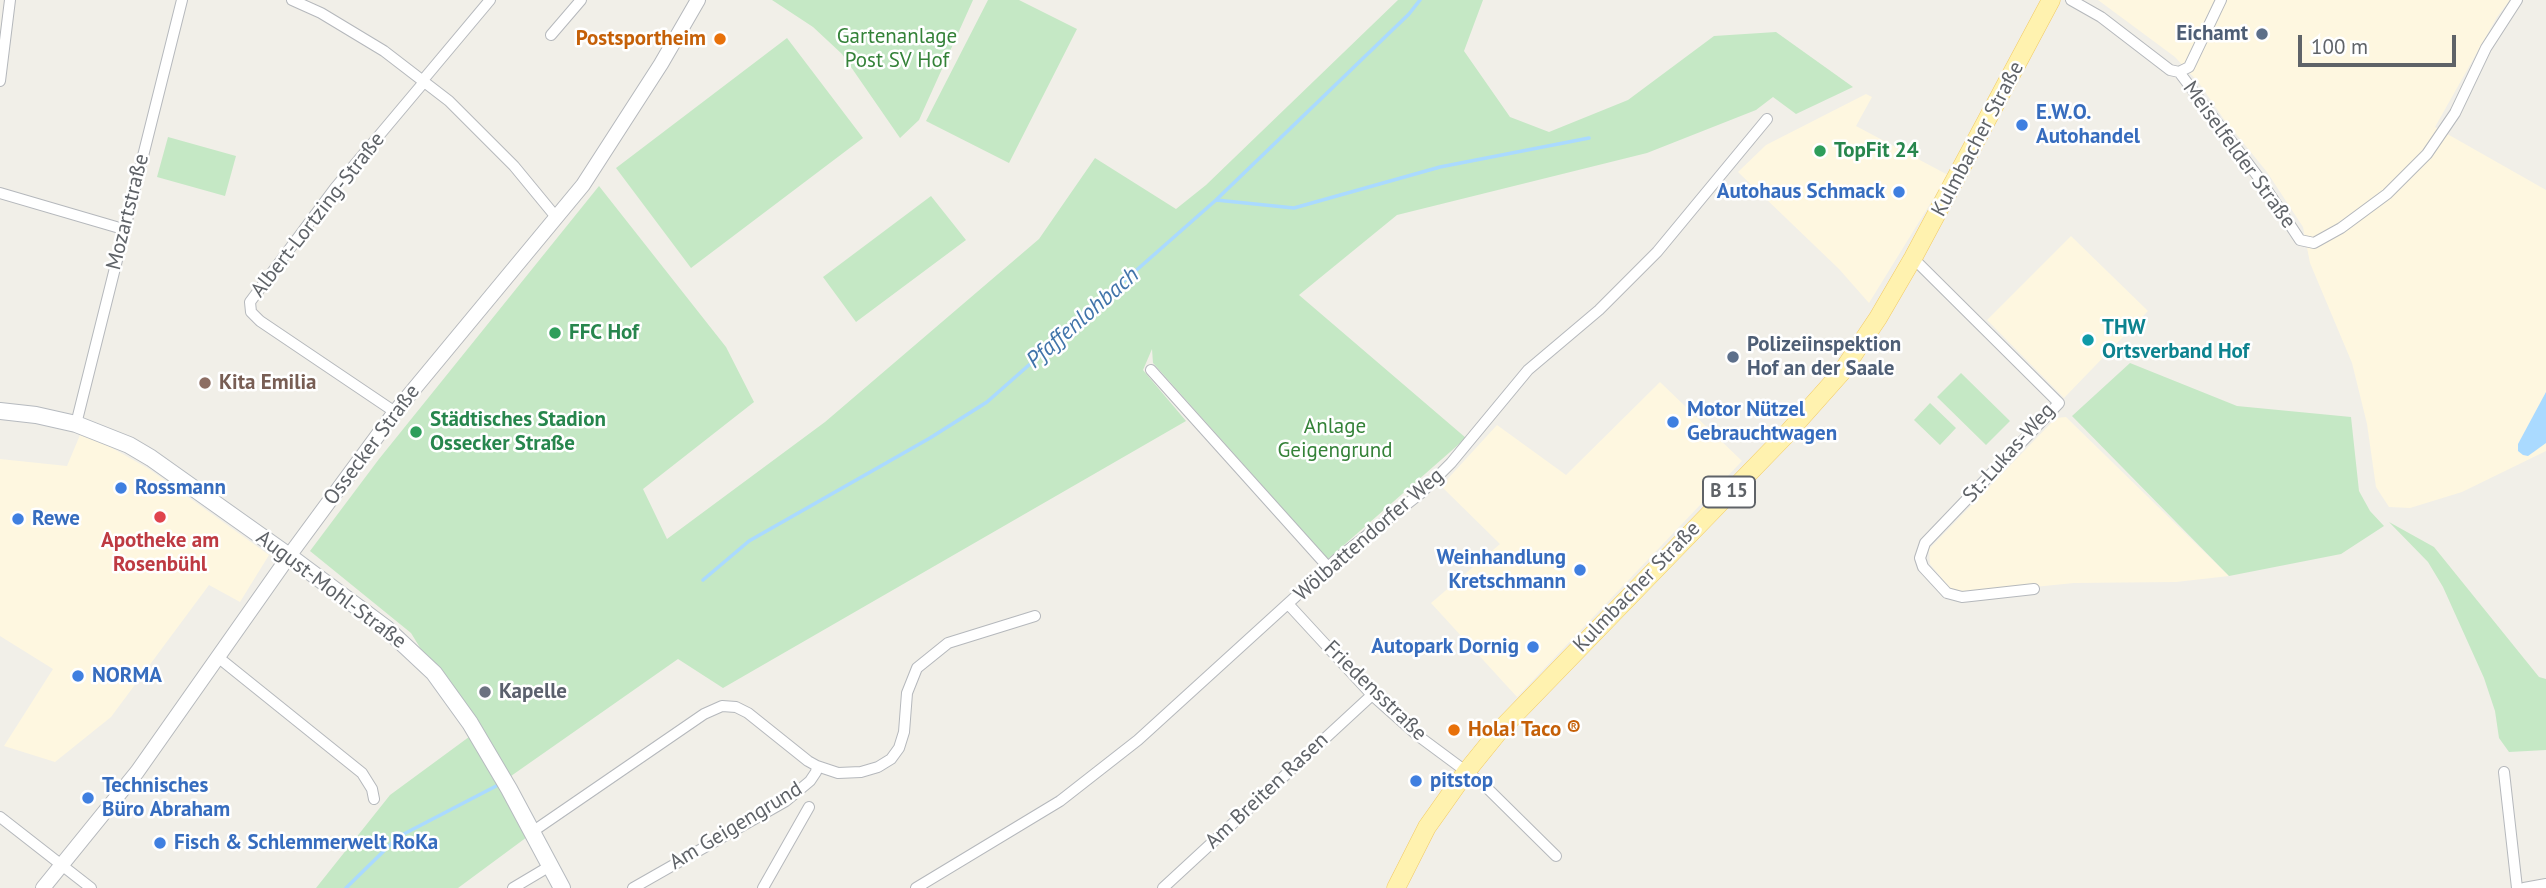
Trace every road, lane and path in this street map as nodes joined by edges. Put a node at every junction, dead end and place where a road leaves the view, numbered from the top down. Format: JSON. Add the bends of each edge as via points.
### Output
{"nodes":[{"id":1,"x":10,"y":0,"type":"edge"},
{"id":2,"x":182,"y":0,"type":"edge"},
{"id":3,"x":292,"y":0,"type":"edge"},
{"id":4,"x":490,"y":0,"type":"edge"},
{"id":5,"x":581,"y":0,"type":"edge"},
{"id":6,"x":698,"y":0,"type":"edge"},
{"id":7,"x":2052,"y":0,"type":"edge"},
{"id":8,"x":2071,"y":0,"type":"edge"},
{"id":9,"x":2221,"y":0,"type":"edge"},
{"id":10,"x":2517,"y":0,"type":"edge"},
{"id":11,"x":551,"y":35,"type":"dead end"},
{"id":12,"x":2179,"y":72,"type":"junction"},
{"id":13,"x":0,"y":81,"type":"edge"},
{"id":14,"x":424,"y":81,"type":"junction"},
{"id":15,"x":1767,"y":119,"type":"dead end"},
{"id":16,"x":0,"y":193,"type":"edge"},
{"id":17,"x":556,"y":216,"type":"junction"},
{"id":18,"x":123,"y":229,"type":"junction"},
{"id":19,"x":1913,"y":258,"type":"junction"},
{"id":20,"x":1151,"y":370,"type":"dead end"},
{"id":21,"x":0,"y":411,"type":"edge"},
{"id":22,"x":395,"y":412,"type":"junction"},
{"id":23,"x":76,"y":424,"type":"junction"},
{"id":24,"x":289,"y":556,"type":"junction"},
{"id":25,"x":1328,"y":567,"type":"junction"},
{"id":26,"x":2034,"y":589,"type":"dead end"},
{"id":27,"x":1289,"y":605,"type":"junction"},
{"id":28,"x":1035,"y":616,"type":"dead end"},
{"id":29,"x":219,"y":658,"type":"junction"},
{"id":30,"x":1372,"y":695,"type":"junction"},
{"id":31,"x":723,"y":699,"type":"dead end"},
{"id":32,"x":736,"y":707,"type":"junction"},
{"id":33,"x":817,"y":766,"type":"junction"},
{"id":34,"x":1466,"y":772,"type":"junction"},
{"id":35,"x":2504,"y":772,"type":"dead end"},
{"id":36,"x":374,"y":799,"type":"dead end"},
{"id":37,"x":809,"y":807,"type":"dead end"},
{"id":38,"x":0,"y":817,"type":"edge"},
{"id":39,"x":532,"y":832,"type":"junction"},
{"id":40,"x":1556,"y":856,"type":"dead end"},
{"id":41,"x":62,"y":864,"type":"junction"},
{"id":42,"x":550,"y":866,"type":"junction"},
{"id":43,"x":2546,"y":884,"type":"edge"},
{"id":44,"x":43,"y":888,"type":"edge"},
{"id":45,"x":91,"y":888,"type":"edge"},
{"id":46,"x":513,"y":888,"type":"edge"},
{"id":47,"x":562,"y":888,"type":"edge"},
{"id":48,"x":633,"y":888,"type":"edge"},
{"id":49,"x":763,"y":888,"type":"edge"},
{"id":50,"x":916,"y":888,"type":"edge"},
{"id":51,"x":1163,"y":888,"type":"edge"},
{"id":52,"x":1396,"y":888,"type":"edge"},
{"id":53,"x":2517,"y":888,"type":"edge"},
{"id":54,"x":2524,"y":888,"type":"edge"}],
"edges":[{"from":1,"to":13,"type":"street"},
{"from":2,"to":18,"type":"street","name":"Mozartstraße"},
{"from":3,"to":14,"type":"street","via":[[321,13]]},
{"from":4,"to":14,"type":"street"},
{"from":5,"to":11,"type":"street"},
{"from":6,"to":17,"type":"street","name":"Ossecker Straße","via":[[616,135]]},
{"from":7,"to":19,"type":"main road","name":"Kulmbacher Straße","number":"B 15"},
{"from":8,"to":12,"type":"street","name":"Meiselfelder Straße","via":[[2101,17],[2169,70]]},
{"from":9,"to":12,"type":"street","via":[[2189,67]]},
{"from":10,"to":12,"type":"street","name":"Meiselfelder Straße","via":[[2427,154],[2387,194],[2314,243],[2300,240]]},
{"from":14,"to":17,"type":"street","via":[[476,126]]},
{"from":14,"to":22,"type":"street","name":"Albert-Lortzing-Straße","via":[[335,188],[250,302],[251,312],[260,321]]},
{"from":15,"to":25,"type":"street","name":"Wölbattendorfer Weg","via":[[1657,253],[1528,370],[1437,479]]},
{"from":16,"to":18,"type":"street"},
{"from":17,"to":22,"type":"street","name":"Ossecker Straße"},
{"from":18,"to":23,"type":"street","name":"Mozartstraße"},
{"from":19,"to":26,"type":"street","name":"St.-Lukas-Weg","via":[[2059,403],[1925,543],[1920,558],[1923,567],[1947,593],[1962,597]]},
{"from":19,"to":34,"type":"main road","name":"Kulmbacher Straße","number":"B 15","via":[[1857,350],[1818,400],[1522,706]]},
{"from":20,"to":25,"type":"street"},
{"from":21,"to":23,"type":"main road","name":"August-Mohl-Straße"},
{"from":22,"to":24,"type":"street","name":"Ossecker Straße"},
{"from":23,"to":24,"type":"main road","name":"August-Mohl-Straße","via":[[151,458]]},
{"from":24,"to":29,"type":"street","name":"Ossecker Straße"},
{"from":24,"to":39,"type":"main road","name":"August-Mohl-Straße","via":[[387,629],[434,673],[477,734]]},
{"from":25,"to":27,"type":"street","name":"Wölbattendorfer Weg"},
{"from":27,"to":30,"type":"street","name":"Friedensstraße"},
{"from":27,"to":50,"type":"street","name":"Wölbattendorfer Weg","via":[[1138,740],[1060,801]]},
{"from":28,"to":33,"type":"street","via":[[948,643],[917,668],[907,693],[904,732],[891,759],[861,772],[838,773]]},
{"from":29,"to":36,"type":"street","via":[[362,773]]},
{"from":29,"to":41,"type":"street","name":"Ossecker Straße","via":[[137,772]]},
{"from":30,"to":34,"type":"street","name":"Friedensstraße"},
{"from":30,"to":51,"type":"street","name":"Am Breiten Rasen"},
{"from":31,"to":32,"type":"street","name":"Am Geigengrund"},
{"from":32,"to":33,"type":"street","name":"Am Geigengrund"},
{"from":32,"to":39,"type":"street","via":[[722,706],[704,714]]},
{"from":33,"to":48,"type":"street","name":"Am Geigengrund","via":[[810,781],[786,801]]},
{"from":34,"to":40,"type":"street","name":"Friedensstraße"},
{"from":34,"to":52,"type":"main road","name":"Kulmbacher Straße","number":"B 15","via":[[1427,828]]},
{"from":35,"to":53,"type":"street"},
{"from":37,"to":49,"type":"street","name":"Am Geigengrund"},
{"from":38,"to":41,"type":"street"},
{"from":39,"to":42,"type":"main road","name":"August-Mohl-Straße"},
{"from":41,"to":44,"type":"street","name":"Ossecker Straße"},
{"from":41,"to":45,"type":"street"},
{"from":42,"to":46,"type":"street"},
{"from":42,"to":47,"type":"main road","name":"August-Mohl-Straße"},
{"from":43,"to":54,"type":"street"}]}
